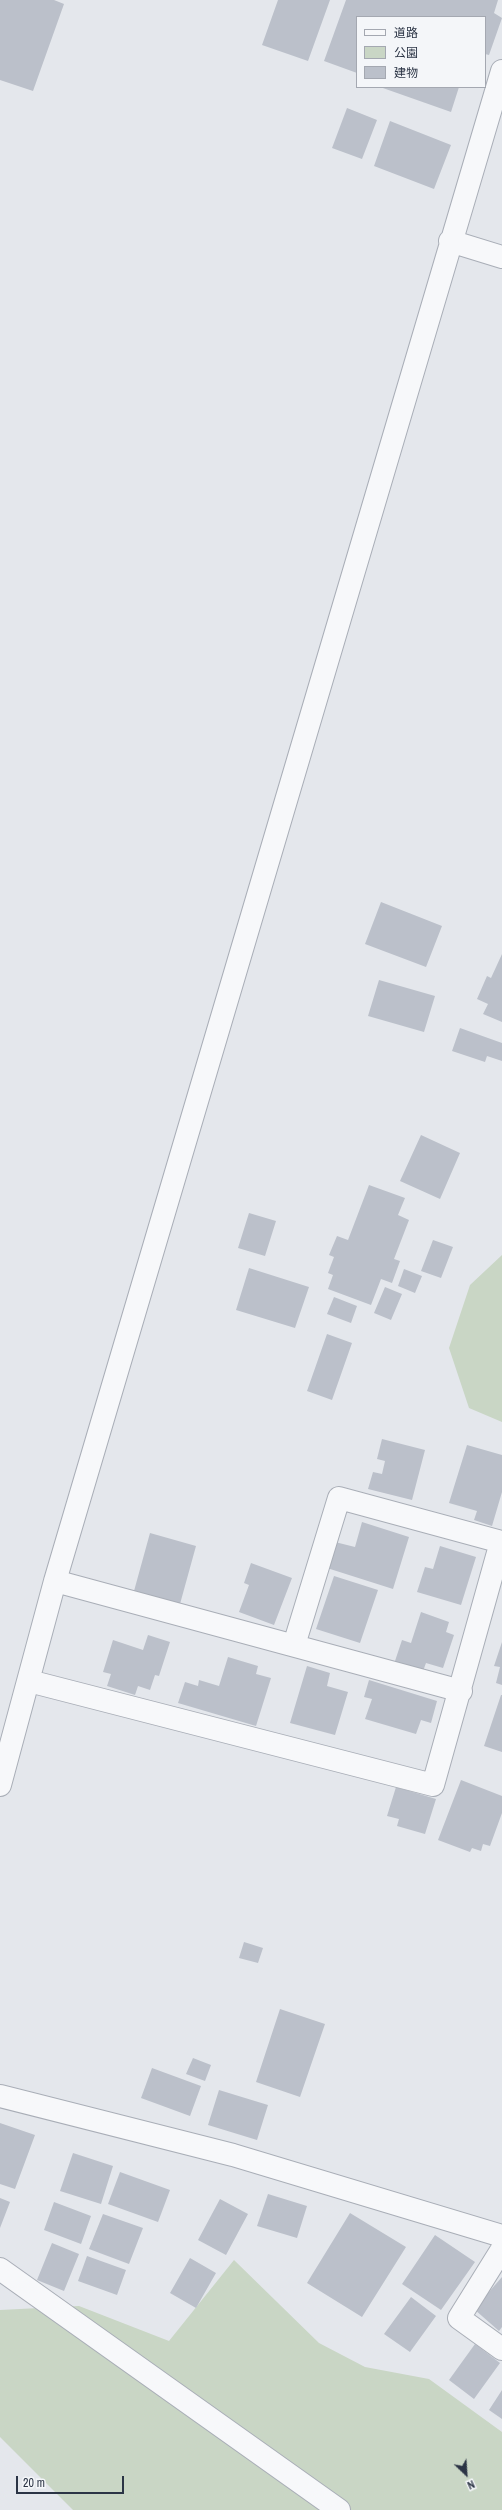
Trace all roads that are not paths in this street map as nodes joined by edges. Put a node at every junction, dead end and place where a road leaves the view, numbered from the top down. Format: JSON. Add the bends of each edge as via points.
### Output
{"nodes":[{"id":1,"x":502,"y":71,"type":"edge"},
{"id":2,"x":450,"y":242,"type":"junction"},
{"id":3,"x":502,"y":257,"type":"edge"},
{"id":4,"x":55,"y":1581,"type":"junction"},
{"id":5,"x":294,"y":1645,"type":"junction"},
{"id":6,"x":28,"y":1681,"type":"junction"},
{"id":7,"x":461,"y":1690,"type":"junction"},
{"id":8,"x":0,"y":1785,"type":"edge"},
{"id":9,"x":0,"y":2096,"type":"edge"},
{"id":10,"x":502,"y":2236,"type":"edge"},
{"id":11,"x":502,"y":2248,"type":"edge"},
{"id":12,"x":0,"y":2269,"type":"edge"},
{"id":13,"x":502,"y":2349,"type":"edge"},
{"id":14,"x":339,"y":2510,"type":"edge"}],
"edges":[{"from":1,"to":2,"type":"street"},
{"from":2,"to":3,"type":"street"},
{"from":2,"to":4,"type":"street"},
{"from":4,"to":5,"type":"street"},
{"from":4,"to":6,"type":"street"},
{"from":5,"to":7,"type":"street"},
{"from":5,"to":7,"type":"street","via":[[339,1498],[370,1506],[501,1542]]},
{"from":6,"to":7,"type":"street","via":[[433,1785]]},
{"from":6,"to":8,"type":"street"},
{"from":9,"to":10,"type":"street","via":[[240,2157]]},
{"from":11,"to":13,"type":"street","via":[[459,2318]]},
{"from":12,"to":14,"type":"street"}]}
